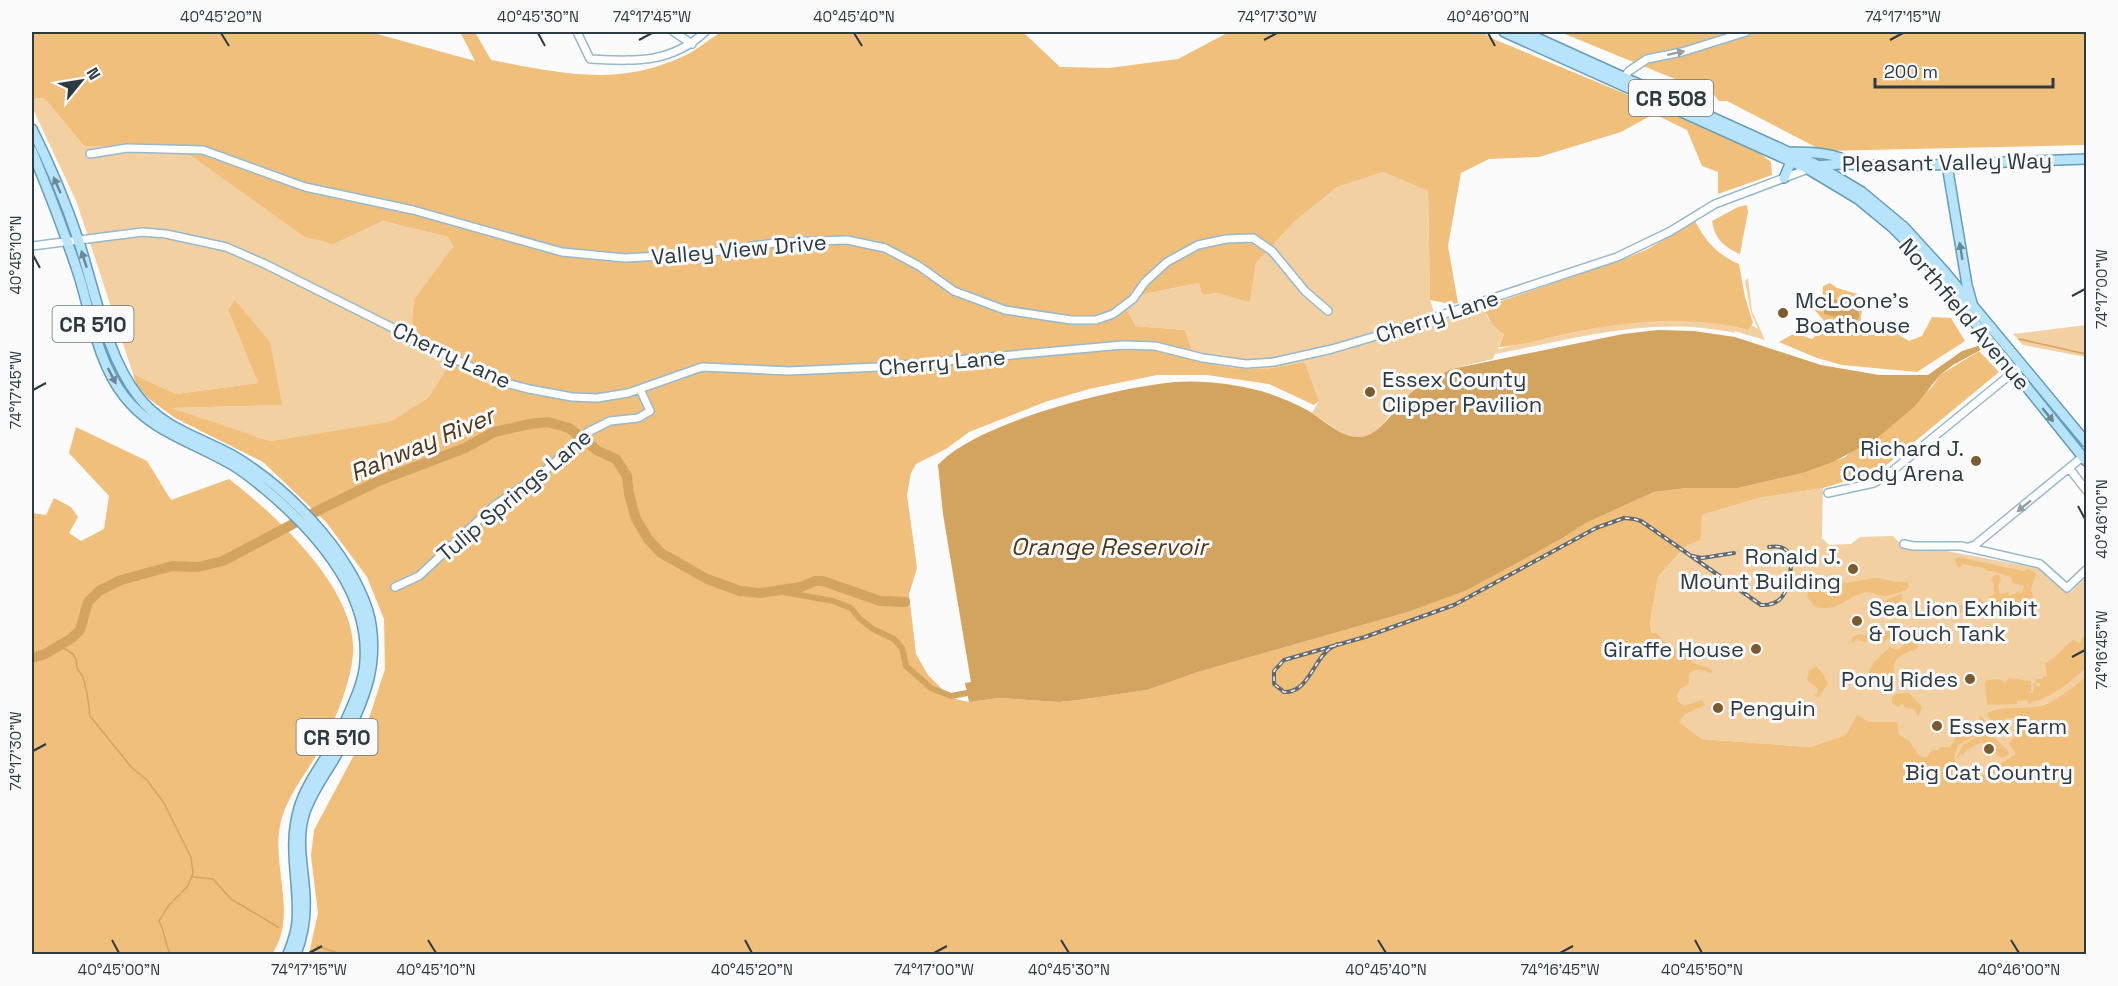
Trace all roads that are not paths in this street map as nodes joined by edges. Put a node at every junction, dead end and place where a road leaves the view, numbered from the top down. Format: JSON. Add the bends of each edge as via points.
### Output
{"nodes":[{"id":1,"x":577,"y":32,"type":"edge"},
{"id":2,"x":674,"y":32,"type":"edge"},
{"id":3,"x":705,"y":32,"type":"edge"},
{"id":4,"x":1504,"y":32,"type":"edge"},
{"id":5,"x":1524,"y":32,"type":"edge"},
{"id":6,"x":1746,"y":32,"type":"edge"},
{"id":7,"x":692,"y":44,"type":"junction"},
{"id":8,"x":1625,"y":76,"type":"junction"},
{"id":9,"x":32,"y":129,"type":"edge"},
{"id":10,"x":32,"y":151,"type":"edge"},
{"id":11,"x":90,"y":154,"type":"dead end"},
{"id":12,"x":1787,"y":155,"type":"junction"},
{"id":13,"x":2086,"y":159,"type":"edge"},
{"id":14,"x":1853,"y":165,"type":"junction"},
{"id":15,"x":1947,"y":165,"type":"junction"},
{"id":16,"x":1813,"y":167,"type":"junction"},
{"id":17,"x":1784,"y":178,"type":"junction"},
{"id":18,"x":68,"y":240,"type":"junction"},
{"id":19,"x":78,"y":240,"type":"junction"},
{"id":20,"x":32,"y":246,"type":"edge"},
{"id":21,"x":1957,"y":293,"type":"junction"},
{"id":22,"x":1972,"y":305,"type":"junction"},
{"id":23,"x":1328,"y":311,"type":"dead end"},
{"id":24,"x":2022,"y":365,"type":"junction"},
{"id":25,"x":2014,"y":372,"type":"junction"},
{"id":26,"x":640,"y":389,"type":"junction"},
{"id":27,"x":137,"y":395,"type":"junction"},
{"id":28,"x":129,"y":402,"type":"junction"},
{"id":29,"x":2086,"y":442,"type":"edge"},
{"id":30,"x":2085,"y":457,"type":"edge"},
{"id":31,"x":2069,"y":468,"type":"junction"},
{"id":32,"x":2086,"y":490,"type":"edge"},
{"id":33,"x":1828,"y":493,"type":"dead end"},
{"id":34,"x":298,"y":513,"type":"junction"},
{"id":35,"x":311,"y":527,"type":"junction"},
{"id":36,"x":1904,"y":544,"type":"dead end"},
{"id":37,"x":1969,"y":547,"type":"junction"},
{"id":38,"x":2086,"y":570,"type":"edge"},
{"id":39,"x":395,"y":587,"type":"dead end"},
{"id":40,"x":288,"y":954,"type":"edge"},
{"id":41,"x":296,"y":954,"type":"edge"}],
"edges":[{"from":1,"to":7,"type":"street","via":[[590,60],[628,61],[672,55]]},
{"from":2,"to":7,"type":"street"},
{"from":3,"to":7,"type":"street"},
{"from":4,"to":12,"type":"main road","name":"Northfield Avenue","number":"CR 508"},
{"from":5,"to":8,"type":"main road","name":"Northfield Avenue","number":"CR 508"},
{"from":8,"to":6,"type":"street","one_way":true,"via":[[1647,59]]},
{"from":8,"to":12,"type":"main road","name":"Northfield Avenue","number":"CR 508"},
{"from":19,"to":9,"type":"main road","one_way":true},
{"from":10,"to":18,"type":"main road","number":"CR 510"},
{"from":11,"to":23,"type":"street","name":"Valley View Drive","via":[[127,148],[203,150],[305,187],[413,210],[562,252],[625,258],[699,254],[782,242],[847,240],[885,248],[954,291],[1005,310],[1071,320],[1096,320],[1113,314],[1133,299],[1167,262],[1198,245],[1253,238],[1272,251],[1305,291]]},
{"from":12,"to":14,"type":"main road","via":[[1834,155]]},
{"from":12,"to":16,"type":"main road","name":"Northfield Avenue","number":"CR 508"},
{"from":12,"to":17,"type":"main road","via":[[1790,164]]},
{"from":13,"to":15,"type":"main road","name":"Pleasant Valley Way"},
{"from":14,"to":15,"type":"main road","name":"Pleasant Valley Way"},
{"from":14,"to":16,"type":"main road","name":"Pleasant Valley Way"},
{"from":22,"to":15,"type":"main road","one_way":true},
{"from":16,"to":17,"type":"street","name":"Cherry Lane"},
{"from":16,"to":21,"type":"main road","name":"Northfield Avenue","number":"CR 508","via":[[1848,183],[1888,213],[1925,249]]},
{"from":17,"to":26,"type":"street","name":"Cherry Lane","via":[[1715,204],[1617,258],[1379,336],[1274,362],[1235,363],[1155,346],[1123,345],[878,367],[789,371],[702,367]]},
{"from":18,"to":19,"type":"street","name":"Cherry Lane"},
{"from":18,"to":20,"type":"street","name":"Cherry Lane"},
{"from":18,"to":28,"type":"main road","number":"CR 510","one_way":true,"via":[[104,360]]},
{"from":19,"to":26,"type":"street","name":"Cherry Lane","via":[[143,232],[226,247],[506,383],[559,396],[597,398]]},
{"from":27,"to":19,"type":"main road","one_way":true,"via":[[117,362]]},
{"from":21,"to":22,"type":"main road","name":"Northfield Avenue","number":"CR 508"},
{"from":21,"to":25,"type":"main road","name":"Northfield Avenue","number":"CR 508"},
{"from":22,"to":24,"type":"main road","name":"Northfield Avenue","number":"CR 508"},
{"from":24,"to":25,"type":"street"},
{"from":24,"to":29,"type":"main road","name":"Northfield Avenue","number":"CR 508"},
{"from":25,"to":30,"type":"main road","name":"Northfield Avenue","number":"CR 508","one_way":true},
{"from":25,"to":33,"type":"street","via":[[1886,476],[1874,483]]},
{"from":26,"to":39,"type":"street","name":"Tulip Springs Lane","via":[[650,411],[638,418],[610,420],[588,432],[546,470],[494,506],[419,576]]},
{"from":27,"to":28,"type":"main road"},
{"from":27,"to":34,"type":"main road","via":[[169,425],[249,467],[277,488]]},
{"from":28,"to":34,"type":"main road","number":"CR 510","via":[[151,423],[242,471]]},
{"from":30,"to":31,"type":"street"},
{"from":31,"to":32,"type":"street"},
{"from":31,"to":37,"type":"street","one_way":true},
{"from":34,"to":35,"type":"main road","number":"CR 510"},
{"from":35,"to":40,"type":"main road","number":"CR 510","via":[[340,571],[361,616],[365,663],[342,729],[299,807],[292,850],[297,924]]},
{"from":35,"to":41,"type":"main road","via":[[349,570],[359,590],[368,612],[373,652],[370,676],[349,731],[305,813],[300,850],[305,918]]},
{"from":36,"to":37,"type":"street"},
{"from":37,"to":38,"type":"street","via":[[2040,564],[2067,588]]}]}
